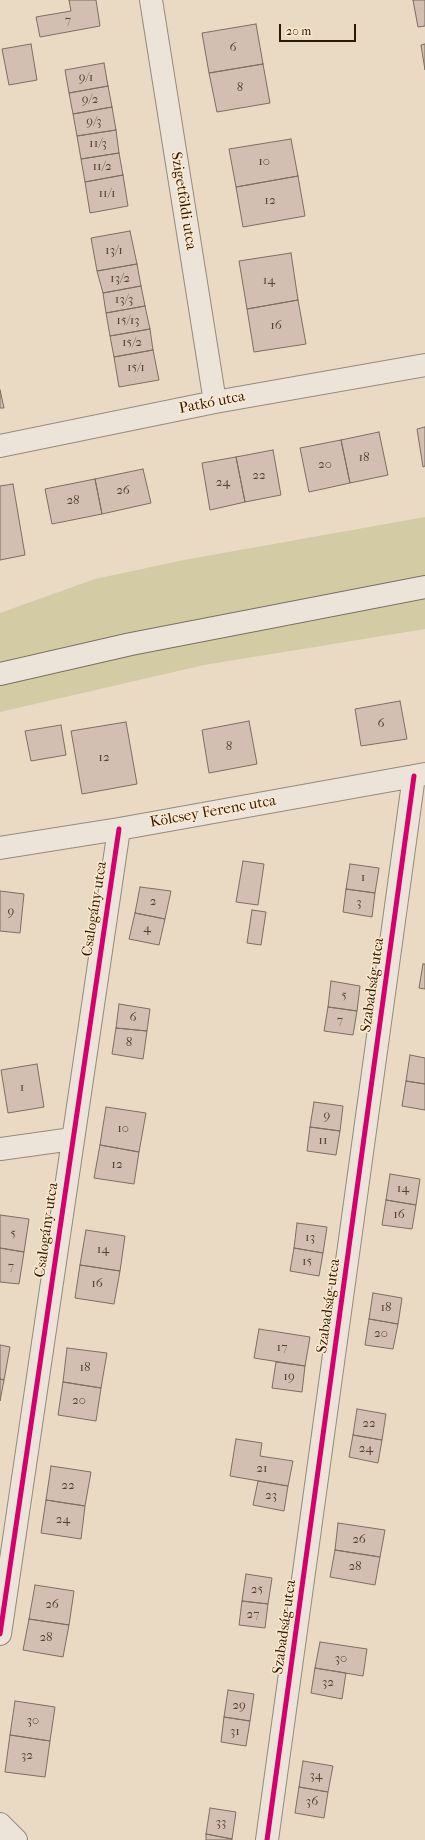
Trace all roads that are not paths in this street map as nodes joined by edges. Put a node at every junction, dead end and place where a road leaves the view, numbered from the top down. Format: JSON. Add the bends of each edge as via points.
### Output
{"nodes":[{"id":1,"x":151,"y":0,"type":"edge"},
{"id":2,"x":425,"y":365,"type":"edge"},
{"id":3,"x":215,"y":402,"type":"junction"},
{"id":4,"x":0,"y":446,"type":"edge"},
{"id":5,"x":425,"y":587,"type":"edge"},
{"id":6,"x":0,"y":674,"type":"edge"},
{"id":7,"x":420,"y":775,"type":"edge"},
{"id":8,"x":119,"y":829,"type":"junction"},
{"id":9,"x":0,"y":848,"type":"edge"},
{"id":10,"x":72,"y":1139,"type":"junction"},
{"id":11,"x":0,"y":1149,"type":"edge"},
{"id":12,"x":0,"y":1634,"type":"edge"},
{"id":13,"x":0,"y":1824,"type":"edge"},
{"id":14,"x":16,"y":1840,"type":"edge"},
{"id":15,"x":267,"y":1840,"type":"edge"}],
"edges":[{"from":1,"to":3,"type":"street","name":"Szigetföldi utca"},
{"from":2,"to":3,"type":"street","name":"Patkó utca"},
{"from":3,"to":4,"type":"street","name":"Patkó utca"},
{"from":5,"to":6,"type":"street","via":[[132,644]]},
{"from":7,"to":8,"type":"street","name":"Kölcsey Ferenc utca"},
{"from":7,"to":15,"type":"street","name":"Szabadság utca"},
{"from":8,"to":9,"type":"street","name":"Kölcsey Ferenc utca"},
{"from":8,"to":10,"type":"street","name":"Csalogány utca"},
{"from":10,"to":11,"type":"street"},
{"from":10,"to":12,"type":"street","name":"Csalogány utca"},
{"from":13,"to":14,"type":"street"}]}
